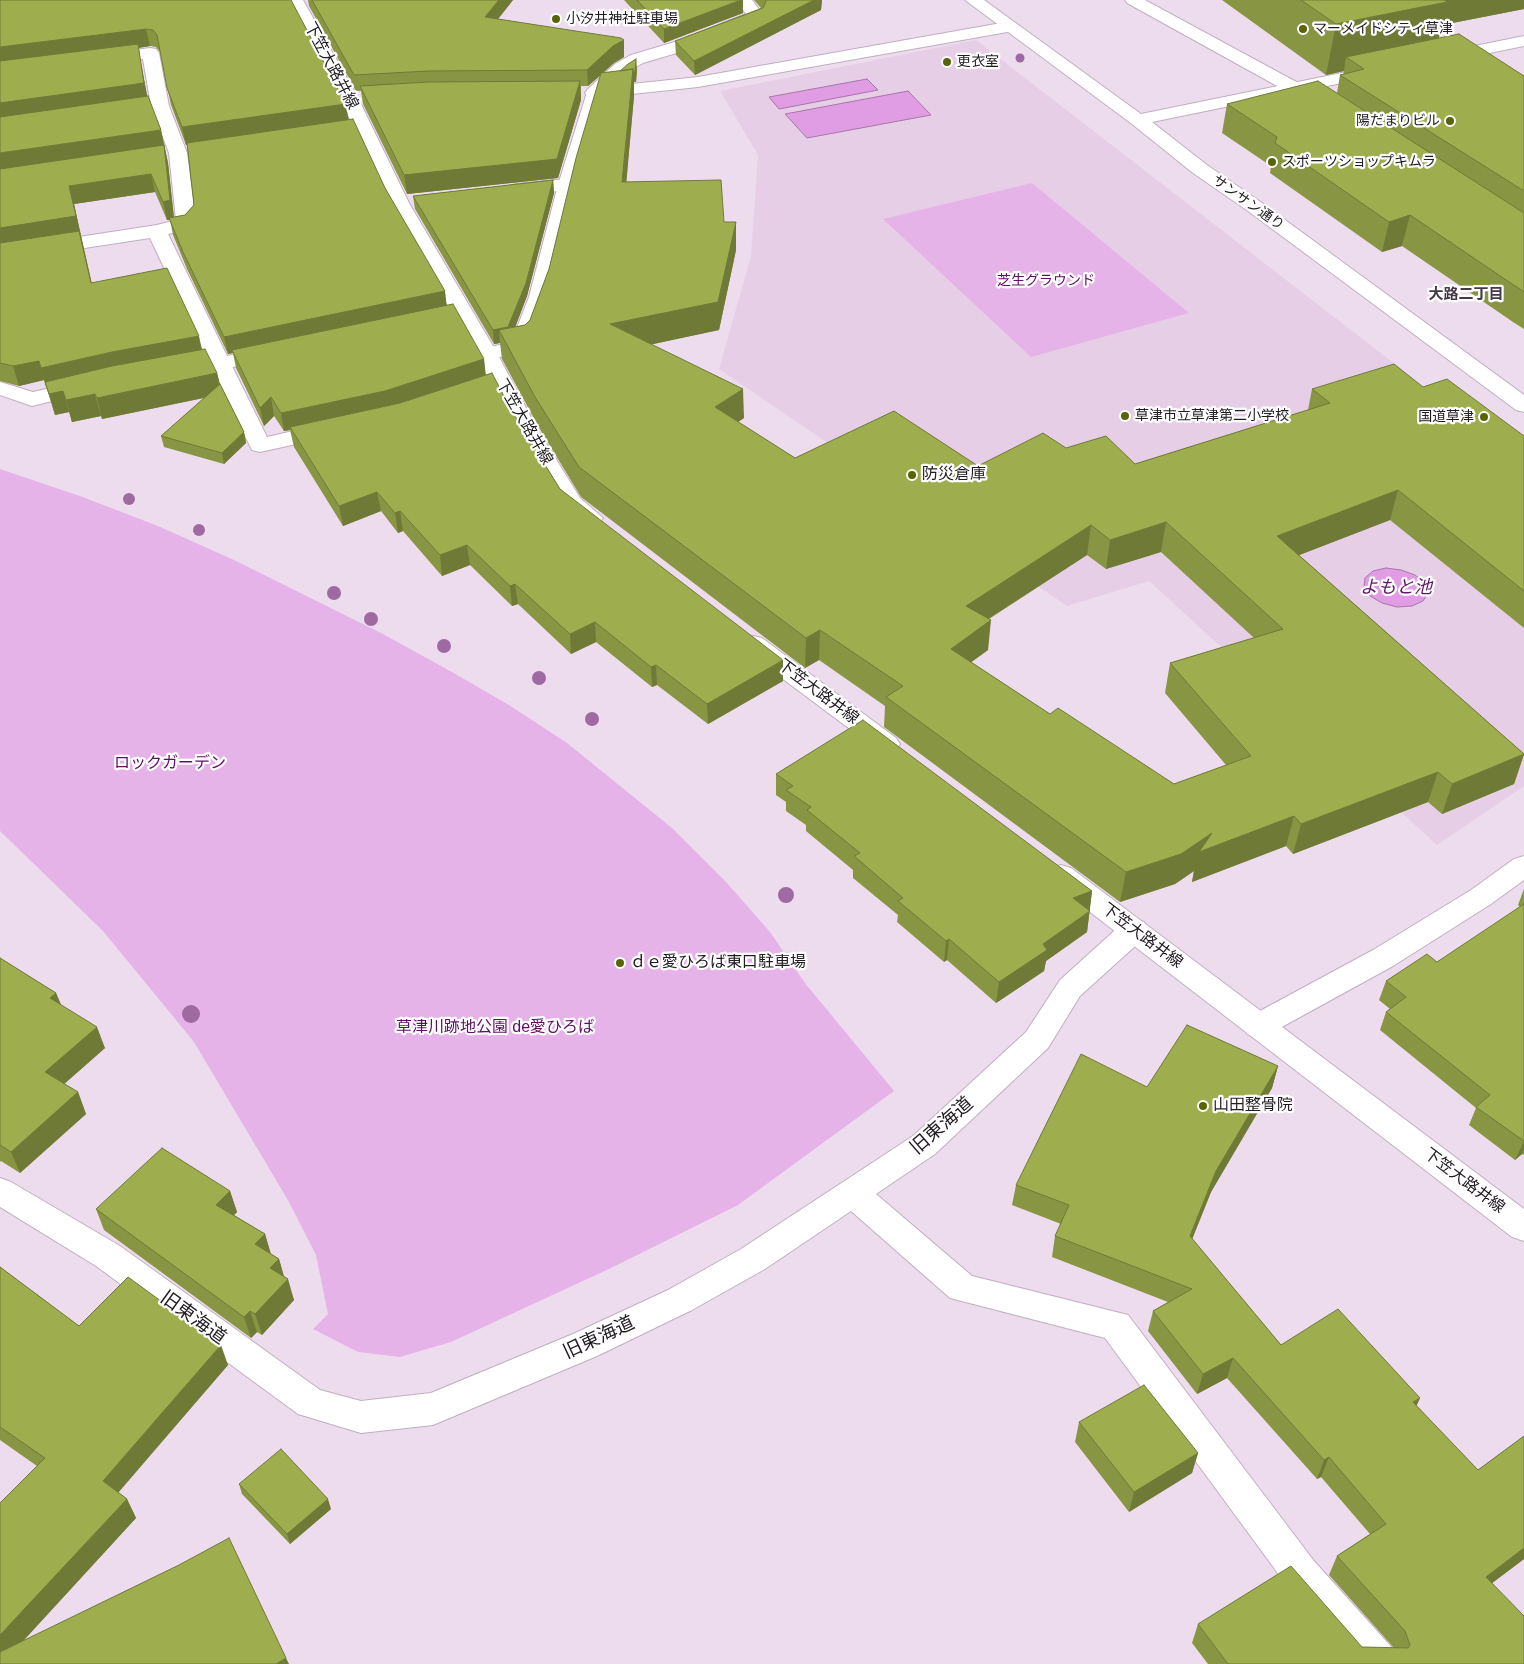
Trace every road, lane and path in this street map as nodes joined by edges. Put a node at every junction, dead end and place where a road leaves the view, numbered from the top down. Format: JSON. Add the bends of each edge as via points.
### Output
{"nodes":[{"id":1,"x":295,"y":0,"type":"edge"},
{"id":2,"x":744,"y":0,"type":"edge"},
{"id":3,"x":973,"y":0,"type":"edge"},
{"id":4,"x":1133,"y":0,"type":"edge"},
{"id":5,"x":1007,"y":27,"type":"junction"},
{"id":6,"x":1524,"y":41,"type":"edge"},
{"id":7,"x":84,"y":61,"type":"edge"},
{"id":8,"x":1428,"y":61,"type":"edge"},
{"id":9,"x":1390,"y":68,"type":"edge"},
{"id":10,"x":1294,"y":88,"type":"junction"},
{"id":11,"x":574,"y":93,"type":"edge"},
{"id":12,"x":594,"y":93,"type":"junction"},
{"id":13,"x":1318,"y":104,"type":"edge"},
{"id":14,"x":160,"y":106,"type":"junction"},
{"id":15,"x":141,"y":109,"type":"edge"},
{"id":16,"x":1138,"y":120,"type":"junction"},
{"id":17,"x":197,"y":151,"type":"edge"},
{"id":18,"x":178,"y":153,"type":"junction"},
{"id":19,"x":158,"y":156,"type":"edge"},
{"id":20,"x":567,"y":185,"type":"junction"},
{"id":21,"x":498,"y":192,"type":"edge"},
{"id":22,"x":157,"y":231,"type":"junction"},
{"id":23,"x":0,"y":255,"type":"edge"},
{"id":24,"x":288,"y":350,"type":"edge"},
{"id":25,"x":486,"y":353,"type":"junction"},
{"id":26,"x":213,"y":362,"type":"junction"},
{"id":27,"x":107,"y":381,"type":"edge"},
{"id":28,"x":0,"y":388,"type":"edge"},
{"id":29,"x":1524,"y":405,"type":"edge"},
{"id":30,"x":346,"y":426,"type":"edge"},
{"id":31,"x":610,"y":532,"type":"edge"},
{"id":32,"x":734,"y":630,"type":"edge"},
{"id":33,"x":907,"y":759,"type":"edge"},
{"id":34,"x":1040,"y":859,"type":"edge"},
{"id":35,"x":1524,"y":866,"type":"edge"},
{"id":36,"x":1134,"y":930,"type":"junction"},
{"id":37,"x":1258,"y":1026,"type":"junction"},
{"id":38,"x":0,"y":1191,"type":"edge"},
{"id":39,"x":852,"y":1193,"type":"junction"},
{"id":40,"x":1524,"y":1226,"type":"edge"},
{"id":41,"x":1380,"y":1664,"type":"edge"}],
"edges":[{"from":1,"to":25,"type":"street","name":"下笠大路井線","via":[[358,98],[353,128],[409,202],[452,315]]},
{"from":2,"to":12,"type":"street","via":[[756,16],[637,60],[621,68]]},
{"from":3,"to":5,"type":"street","name":"サンサン通り"},
{"from":4,"to":10,"type":"street"},
{"from":5,"to":12,"type":"street","via":[[698,82]]},
{"from":5,"to":16,"type":"street","name":"サンサン通り"},
{"from":6,"to":8,"type":"street"},
{"from":7,"to":14,"type":"street","via":[[150,53]]},
{"from":9,"to":10,"type":"street"},
{"from":10,"to":13,"type":"street"},
{"from":10,"to":16,"type":"street"},
{"from":11,"to":12,"type":"street"},
{"from":12,"to":20,"type":"street"},
{"from":14,"to":15,"type":"street"},
{"from":14,"to":18,"type":"street"},
{"from":16,"to":29,"type":"street","name":"サンサン通り","via":[[1200,169]]},
{"from":17,"to":18,"type":"street"},
{"from":18,"to":19,"type":"street"},
{"from":18,"to":22,"type":"street","via":[[186,222]]},
{"from":20,"to":21,"type":"street"},
{"from":20,"to":25,"type":"street","via":[[539,297],[520,348]]},
{"from":22,"to":23,"type":"street"},
{"from":22,"to":26,"type":"street"},
{"from":24,"to":26,"type":"street"},
{"from":25,"to":31,"type":"street","name":"下笠大路井線","via":[[491,384],[570,502]]},
{"from":26,"to":30,"type":"street","via":[[260,445]]},
{"from":27,"to":28,"type":"street","via":[[32,399]]},
{"from":32,"to":33,"type":"street","name":"下笠大路井線"},
{"from":34,"to":36,"type":"street","name":"下笠大路井線"},
{"from":35,"to":37,"type":"street","via":[[1383,958]]},
{"from":36,"to":37,"type":"street","name":"下笠大路井線"},
{"from":36,"to":39,"type":"street","name":"旧東海道","via":[[1070,988],[1030,1047],[924,1145]]},
{"from":37,"to":40,"type":"street","name":"下笠大路井線"},
{"from":38,"to":39,"type":"street","name":"旧東海道","via":[[108,1256],[310,1403],[361,1418],[433,1409],[585,1345],[680,1300],[753,1259]]},
{"from":39,"to":41,"type":"street","via":[[962,1288],[1116,1326],[1301,1574]]}]}
